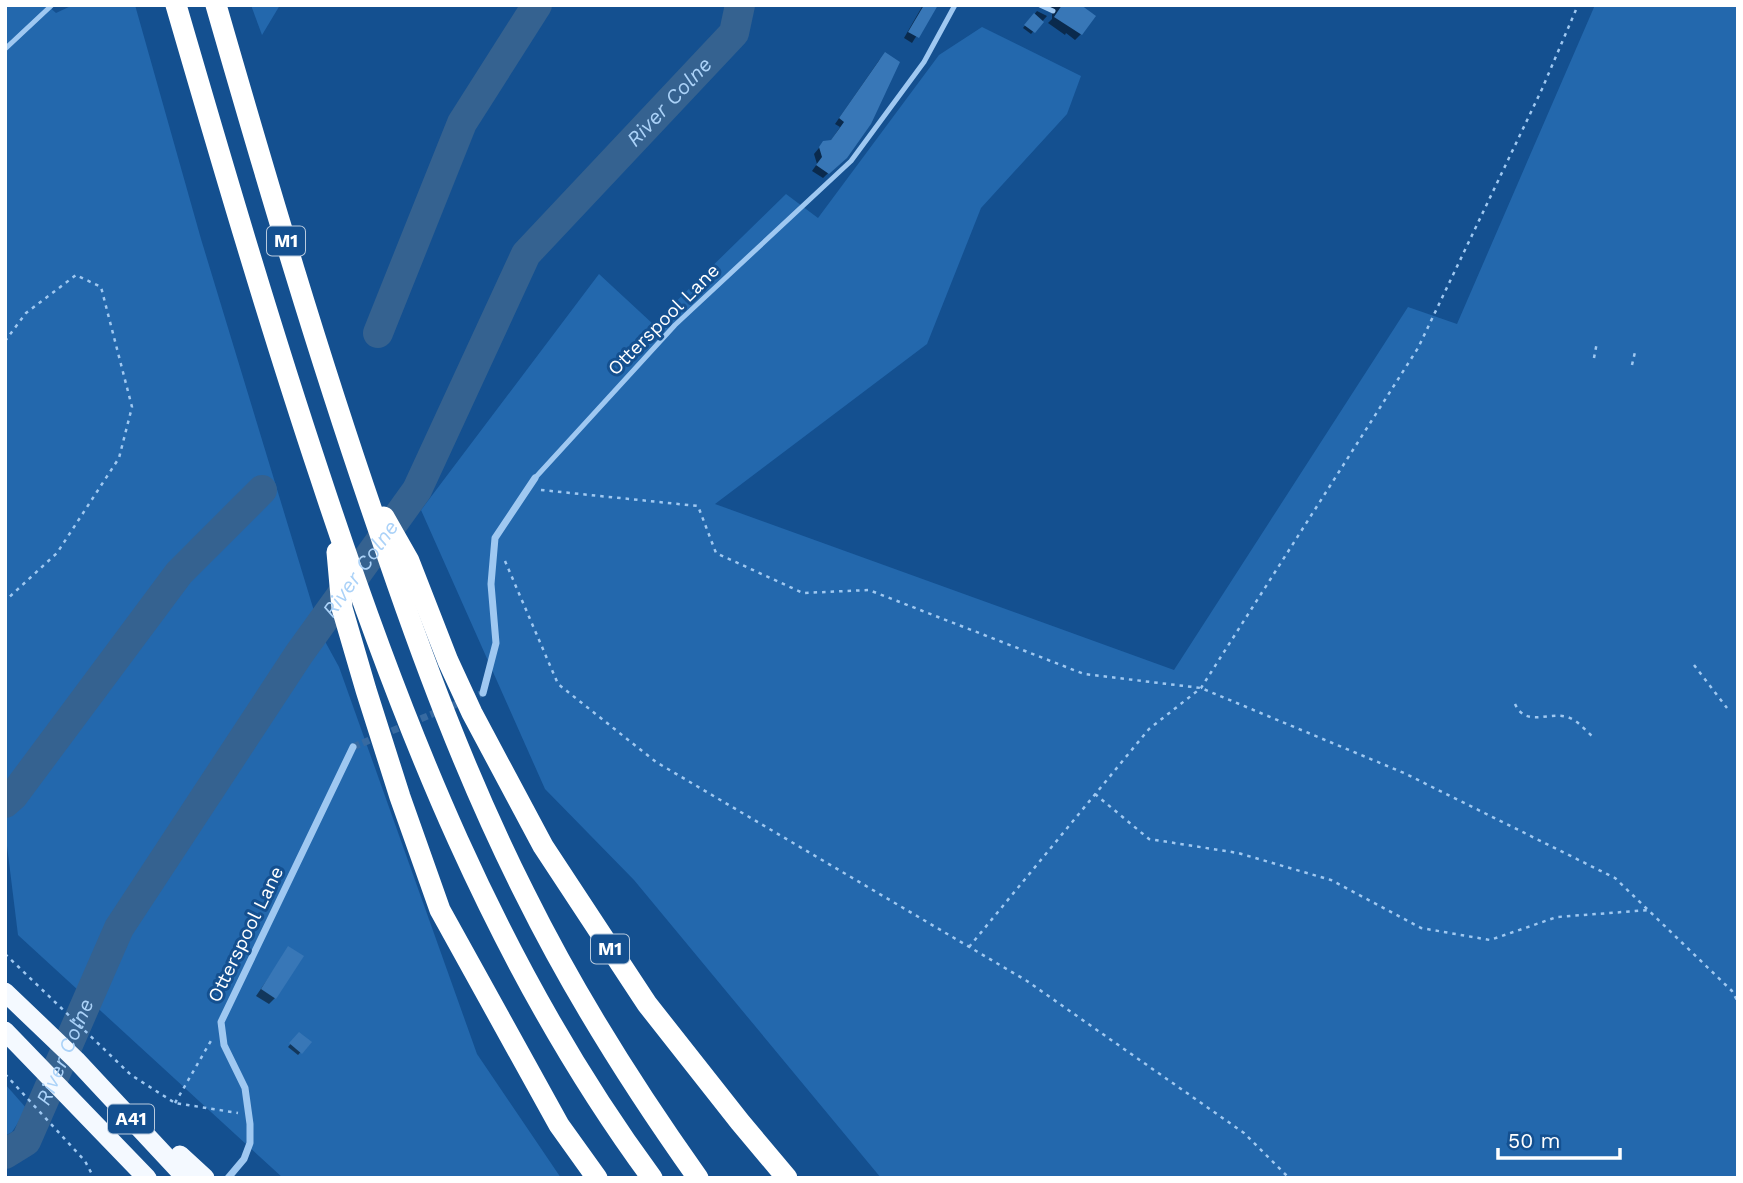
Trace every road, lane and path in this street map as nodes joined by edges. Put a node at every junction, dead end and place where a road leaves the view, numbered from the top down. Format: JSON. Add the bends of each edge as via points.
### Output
{"nodes":[{"id":1,"x":52,"y":5,"type":"edge"},
{"id":2,"x":176,"y":5,"type":"edge"},
{"id":3,"x":216,"y":5,"type":"edge"},
{"id":4,"x":955,"y":5,"type":"edge"},
{"id":5,"x":1040,"y":5,"type":"edge"},
{"id":6,"x":1578,"y":5,"type":"edge"},
{"id":7,"x":1053,"y":10,"type":"dead end"},
{"id":8,"x":5,"y":49,"type":"edge"},
{"id":9,"x":5,"y":341,"type":"edge"},
{"id":10,"x":1597,"y":342,"type":"dead end"},
{"id":11,"x":1635,"y":352,"type":"dead end"},
{"id":12,"x":1594,"y":358,"type":"dead end"},
{"id":13,"x":1632,"y":365,"type":"dead end"},
{"id":14,"x":360,"y":476,"type":"junction"},
{"id":15,"x":535,"y":478,"type":"joint"},
{"id":16,"x":527,"y":489,"type":"junction"},
{"id":17,"x":333,"y":515,"type":"junction"},
{"id":18,"x":495,"y":538,"type":"junction"},
{"id":19,"x":5,"y":601,"type":"edge"},
{"id":20,"x":1694,"y":664,"type":"dead end"},
{"id":21,"x":1201,"y":688,"type":"junction"},
{"id":22,"x":483,"y":693,"type":"dead end"},
{"id":23,"x":1516,"y":704,"type":"dead end"},
{"id":24,"x":1727,"y":708,"type":"dead end"},
{"id":25,"x":1594,"y":738,"type":"dead end"},
{"id":26,"x":353,"y":747,"type":"tunnel mouth"},
{"id":27,"x":1094,"y":793,"type":"junction"},
{"id":28,"x":1648,"y":911,"type":"junction"},
{"id":29,"x":970,"y":947,"type":"junction"},
{"id":30,"x":5,"y":954,"type":"edge"},
{"id":31,"x":5,"y":992,"type":"edge"},
{"id":32,"x":1738,"y":1002,"type":"edge"},
{"id":33,"x":221,"y":1022,"type":"junction"},
{"id":34,"x":12,"y":1037,"type":"edge"},
{"id":35,"x":76,"y":1060,"type":"junction"},
{"id":36,"x":5,"y":1074,"type":"edge"},
{"id":37,"x":175,"y":1102,"type":"junction"},
{"id":38,"x":78,"y":1106,"type":"junction"},
{"id":39,"x":249,"y":1115,"type":"junction"},
{"id":40,"x":93,"y":1178,"type":"edge"},
{"id":41,"x":134,"y":1178,"type":"edge"},
{"id":42,"x":147,"y":1178,"type":"edge"},
{"id":43,"x":186,"y":1178,"type":"edge"},
{"id":44,"x":205,"y":1178,"type":"edge"},
{"id":45,"x":228,"y":1178,"type":"edge"},
{"id":46,"x":597,"y":1178,"type":"edge"},
{"id":47,"x":652,"y":1178,"type":"edge"},
{"id":48,"x":698,"y":1178,"type":"edge"},
{"id":49,"x":788,"y":1178,"type":"edge"},
{"id":50,"x":1290,"y":1178,"type":"edge"}],
"edges":[{"from":1,"to":8,"type":"lane"},
{"from":2,"to":17,"type":"highway","number":"M1"},
{"from":3,"to":14,"type":"highway","number":"M1"},
{"from":4,"to":15,"type":"lane","name":"Otterspool Lane","via":[[924,62],[851,161],[675,325]]},
{"from":5,"to":7,"type":"lane"},
{"from":6,"to":21,"type":"path","via":[[1419,348]]},
{"from":9,"to":19,"type":"path","via":[[26,313],[76,275],[101,287],[132,407],[118,458],[57,553]]},
{"from":10,"to":12,"type":"path"},
{"from":11,"to":13,"type":"path"},
{"from":14,"to":48,"type":"highway","number":"M1","via":[[445,714],[524,893],[610,1047]]},
{"from":14,"to":49,"type":"highway","number":"M1","via":[[409,561],[472,713],[543,846],[647,1004]]},
{"from":15,"to":16,"type":"street","name":"Otterspool Lane"},
{"from":16,"to":18,"type":"street","name":"Otterspool Lane"},
{"from":16,"to":21,"type":"path","via":[[698,506],[716,553],[803,593],[869,590],[1084,674]]},
{"from":17,"to":46,"type":"highway","number":"M1","via":[[342,608],[440,910],[559,1125]]},
{"from":17,"to":47,"type":"highway","number":"M1","via":[[426,768],[483,894],[574,1062]]},
{"from":18,"to":22,"type":"street","name":"Otterspool Lane","via":[[496,643]]},
{"from":18,"to":29,"type":"path","via":[[558,684],[656,762]]},
{"from":20,"to":24,"type":"path"},
{"from":21,"to":27,"type":"path","via":[[1149,729]]},
{"from":21,"to":28,"type":"path","via":[[1404,773],[1615,878]]},
{"from":23,"to":25,"type":"path","via":[[1529,718],[1574,719]]},
{"from":26,"to":33,"type":"street","name":"Otterspool Lane"},
{"from":27,"to":28,"type":"path","via":[[1149,839],[1238,853],[1331,880],[1421,928],[1490,940],[1557,917]]},
{"from":27,"to":29,"type":"path"},
{"from":28,"to":32,"type":"path"},
{"from":29,"to":50,"type":"path","via":[[1027,981],[1244,1133]]},
{"from":30,"to":37,"type":"path","via":[[131,1075]]},
{"from":31,"to":35,"type":"highway","number":"A41"},
{"from":33,"to":37,"type":"path"},
{"from":33,"to":39,"type":"street","name":"Otterspool Lane","via":[[223,1045],[245,1088]]},
{"from":34,"to":38,"type":"highway","number":"A41"},
{"from":35,"to":43,"type":"highway","number":"A41"},
{"from":35,"to":44,"type":"highway"},
{"from":36,"to":40,"type":"path","via":[[81,1156]]},
{"from":37,"to":39,"type":"path"},
{"from":38,"to":41,"type":"highway"},
{"from":38,"to":42,"type":"highway","number":"A41"},
{"from":39,"to":45,"type":"street","name":"Otterspool Lane","via":[[250,1143]]}]}
